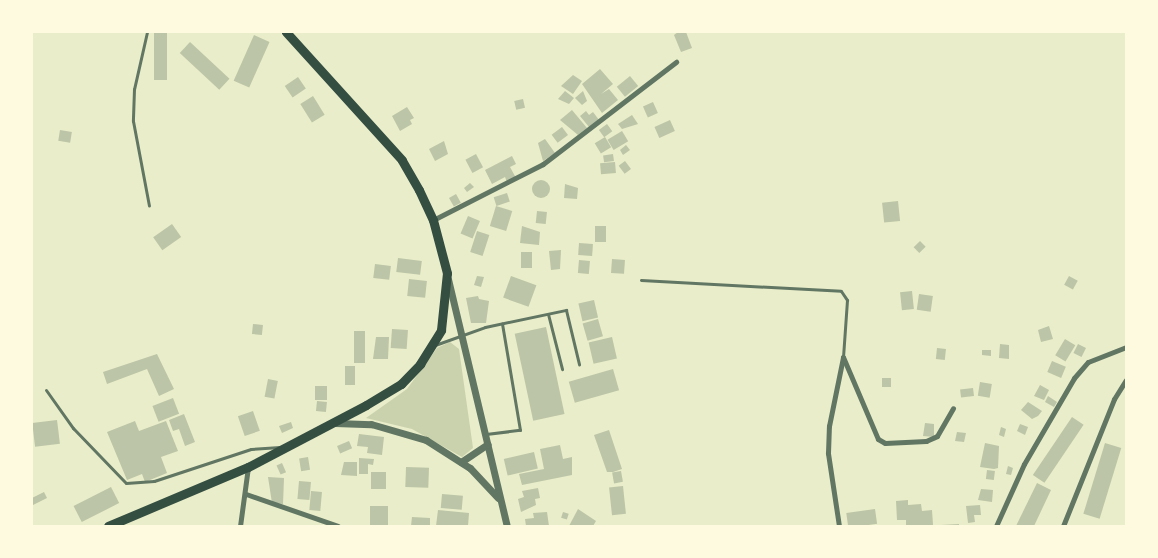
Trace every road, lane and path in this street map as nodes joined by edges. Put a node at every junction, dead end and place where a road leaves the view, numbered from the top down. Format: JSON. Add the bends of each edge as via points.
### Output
{"nodes":[{"id":1,"x":147,"y":32,"type":"edge"},
{"id":2,"x":286,"y":32,"type":"edge"},
{"id":3,"x":676,"y":62,"type":"dead end"},
{"id":4,"x":149,"y":206,"type":"dead end"},
{"id":5,"x":433,"y":220,"type":"junction"},
{"id":6,"x":447,"y":273,"type":"junction"},
{"id":7,"x":641,"y":280,"type":"dead end"},
{"id":8,"x":548,"y":314,"type":"junction"},
{"id":9,"x":502,"y":323,"type":"junction"},
{"id":10,"x":464,"y":333,"type":"junction"},
{"id":11,"x":433,"y":346,"type":"junction"},
{"id":12,"x":1126,"y":347,"type":"edge"},
{"id":13,"x":843,"y":357,"type":"junction"},
{"id":14,"x":579,"y":364,"type":"dead end"},
{"id":15,"x":562,"y":369,"type":"dead end"},
{"id":16,"x":1126,"y":380,"type":"edge"},
{"id":17,"x":46,"y":390,"type":"dead end"},
{"id":18,"x":953,"y":408,"type":"dead end"},
{"id":19,"x":333,"y":422,"type":"junction"},
{"id":20,"x":486,"y":434,"type":"junction"},
{"id":21,"x":488,"y":444,"type":"junction"},
{"id":22,"x":291,"y":446,"type":"junction"},
{"id":23,"x":461,"y":462,"type":"junction"},
{"id":24,"x":248,"y":466,"type":"junction"},
{"id":25,"x":246,"y":494,"type":"junction"},
{"id":26,"x":500,"y":500,"type":"junction"},
{"id":27,"x":108,"y":526,"type":"edge"},
{"id":28,"x":240,"y":526,"type":"edge"},
{"id":29,"x":338,"y":526,"type":"edge"},
{"id":30,"x":507,"y":526,"type":"edge"},
{"id":31,"x":839,"y":526,"type":"edge"},
{"id":32,"x":996,"y":526,"type":"edge"},
{"id":33,"x":1063,"y":526,"type":"edge"}],
"edges":[{"from":1,"to":4,"type":"lane","via":[[134,89],[133,121]]},
{"from":2,"to":5,"type":"highway","via":[[402,160]]},
{"from":3,"to":5,"type":"street","via":[[543,164]]},
{"from":5,"to":6,"type":"highway"},
{"from":6,"to":10,"type":"street"},
{"from":6,"to":11,"type":"highway","via":[[447,302]]},
{"from":7,"to":13,"type":"lane","via":[[841,291],[847,300]]},
{"from":8,"to":9,"type":"lane"},
{"from":8,"to":14,"type":"lane","via":[[566,310]]},
{"from":8,"to":15,"type":"lane"},
{"from":9,"to":10,"type":"lane"},
{"from":9,"to":20,"type":"lane","via":[[520,430]]},
{"from":10,"to":11,"type":"lane"},
{"from":10,"to":20,"type":"street"},
{"from":11,"to":19,"type":"highway","via":[[401,384]]},
{"from":12,"to":32,"type":"street","via":[[1088,362],[1074,378],[1023,464]]},
{"from":13,"to":18,"type":"street","via":[[878,438],[885,443],[926,441],[937,436]]},
{"from":13,"to":31,"type":"street","via":[[829,426],[828,453]]},
{"from":16,"to":33,"type":"street","via":[[1114,399]]},
{"from":17,"to":22,"type":"lane","via":[[73,428],[126,483],[154,481],[250,449]]},
{"from":19,"to":22,"type":"highway"},
{"from":19,"to":23,"type":"street","via":[[400,431],[426,440]]},
{"from":20,"to":21,"type":"street"},
{"from":21,"to":23,"type":"street"},
{"from":21,"to":26,"type":"street"},
{"from":22,"to":24,"type":"highway"},
{"from":23,"to":26,"type":"street"},
{"from":24,"to":25,"type":"street"},
{"from":24,"to":27,"type":"highway"},
{"from":25,"to":28,"type":"street"},
{"from":25,"to":29,"type":"street"},
{"from":26,"to":30,"type":"street"}]}
